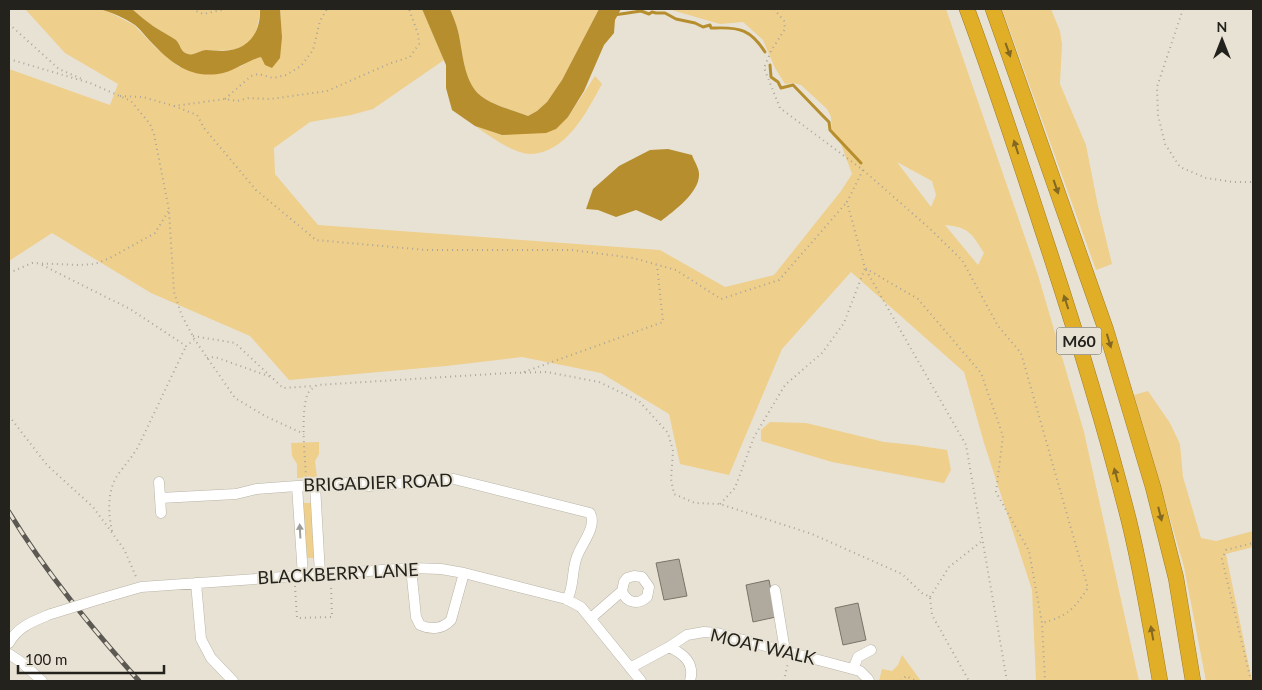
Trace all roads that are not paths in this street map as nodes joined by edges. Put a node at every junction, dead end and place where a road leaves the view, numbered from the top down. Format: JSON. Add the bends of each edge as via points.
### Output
{"nodes":[{"id":1,"x":967,"y":9,"type":"edge"},
{"id":2,"x":993,"y":9,"type":"edge"},
{"id":3,"x":159,"y":482,"type":"dead end"},
{"id":4,"x":306,"y":485,"type":"junction"},
{"id":5,"x":160,"y":498,"type":"junction"},
{"id":6,"x":162,"y":513,"type":"dead end"},
{"id":7,"x":411,"y":568,"type":"junction"},
{"id":8,"x":464,"y":573,"type":"junction"},
{"id":9,"x":325,"y":574,"type":"junction"},
{"id":10,"x":298,"y":576,"type":"junction"},
{"id":11,"x":196,"y":583,"type":"junction"},
{"id":12,"x":775,"y":590,"type":"dead end"},
{"id":13,"x":622,"y":591,"type":"dead end"},
{"id":14,"x":567,"y":600,"type":"junction"},
{"id":15,"x":591,"y":618,"type":"junction"},
{"id":16,"x":9,"y":643,"type":"edge"},
{"id":17,"x":669,"y":647,"type":"junction"},
{"id":18,"x":871,"y":650,"type":"dead end"},
{"id":19,"x":788,"y":652,"type":"junction"},
{"id":20,"x":9,"y":654,"type":"edge"},
{"id":21,"x":630,"y":668,"type":"junction"},
{"id":22,"x":853,"y":670,"type":"junction"},
{"id":23,"x":42,"y":681,"type":"edge"},
{"id":24,"x":233,"y":681,"type":"edge"},
{"id":25,"x":640,"y":681,"type":"edge"},
{"id":26,"x":690,"y":681,"type":"edge"},
{"id":27,"x":868,"y":681,"type":"edge"},
{"id":28,"x":1160,"y":681,"type":"edge"},
{"id":29,"x":1193,"y":681,"type":"edge"}],
"edges":[{"from":28,"to":1,"type":"highway","number":"M60","one_way":true,"via":[[1143,585],[1106,435],[1072,319]]},
{"from":2,"to":29,"type":"highway","number":"M60","one_way":true,"via":[[1103,321],[1153,488],[1176,578]]},
{"from":3,"to":5,"type":"street"},
{"from":4,"to":5,"type":"street","name":"BRIGADIER ROAD","via":[[236,494]]},
{"from":4,"to":9,"type":"street"},
{"from":10,"to":4,"type":"street","one_way":true},
{"from":4,"to":14,"type":"street","name":"BRIGADIER ROAD","via":[[348,483],[369,486],[454,479],[590,513],[590,528],[577,555],[574,586]]},
{"from":5,"to":6,"type":"street"},
{"from":7,"to":8,"type":"street","name":"BLACKBERRY LANE"},
{"from":7,"to":8,"type":"street","via":[[416,616],[420,625],[426,628],[439,628],[451,620]]},
{"from":7,"to":9,"type":"street","name":"BLACKBERRY LANE"},
{"from":8,"to":14,"type":"street","name":"BLACKBERRY LANE"},
{"from":9,"to":10,"type":"street","name":"BLACKBERRY LANE"},
{"from":10,"to":11,"type":"street","name":"BLACKBERRY LANE"},
{"from":11,"to":16,"type":"street","name":"BLACKBERRY LANE","bridge":true,"via":[[141,587],[51,614],[20,628]]},
{"from":11,"to":24,"type":"street","via":[[202,639],[211,658]]},
{"from":12,"to":19,"type":"street"},
{"from":13,"to":15,"type":"street"},
{"from":14,"to":15,"type":"street","name":"BLACKBERRY LANE","via":[[581,607]]},
{"from":15,"to":21,"type":"street","name":"BLACKBERRY LANE"},
{"from":17,"to":19,"type":"street","name":"MOAT WALK","via":[[687,635],[704,632]]},
{"from":17,"to":21,"type":"street","name":"MOAT WALK"},
{"from":17,"to":26,"type":"street","via":[[687,658],[691,665]]},
{"from":18,"to":22,"type":"street","via":[[858,657]]},
{"from":19,"to":22,"type":"street","name":"MOAT WALK"},
{"from":20,"to":23,"type":"street"},
{"from":21,"to":25,"type":"street","name":"BLACKBERRY LANE"},
{"from":22,"to":27,"type":"street","name":"MOAT WALK","via":[[860,671]]}]}
